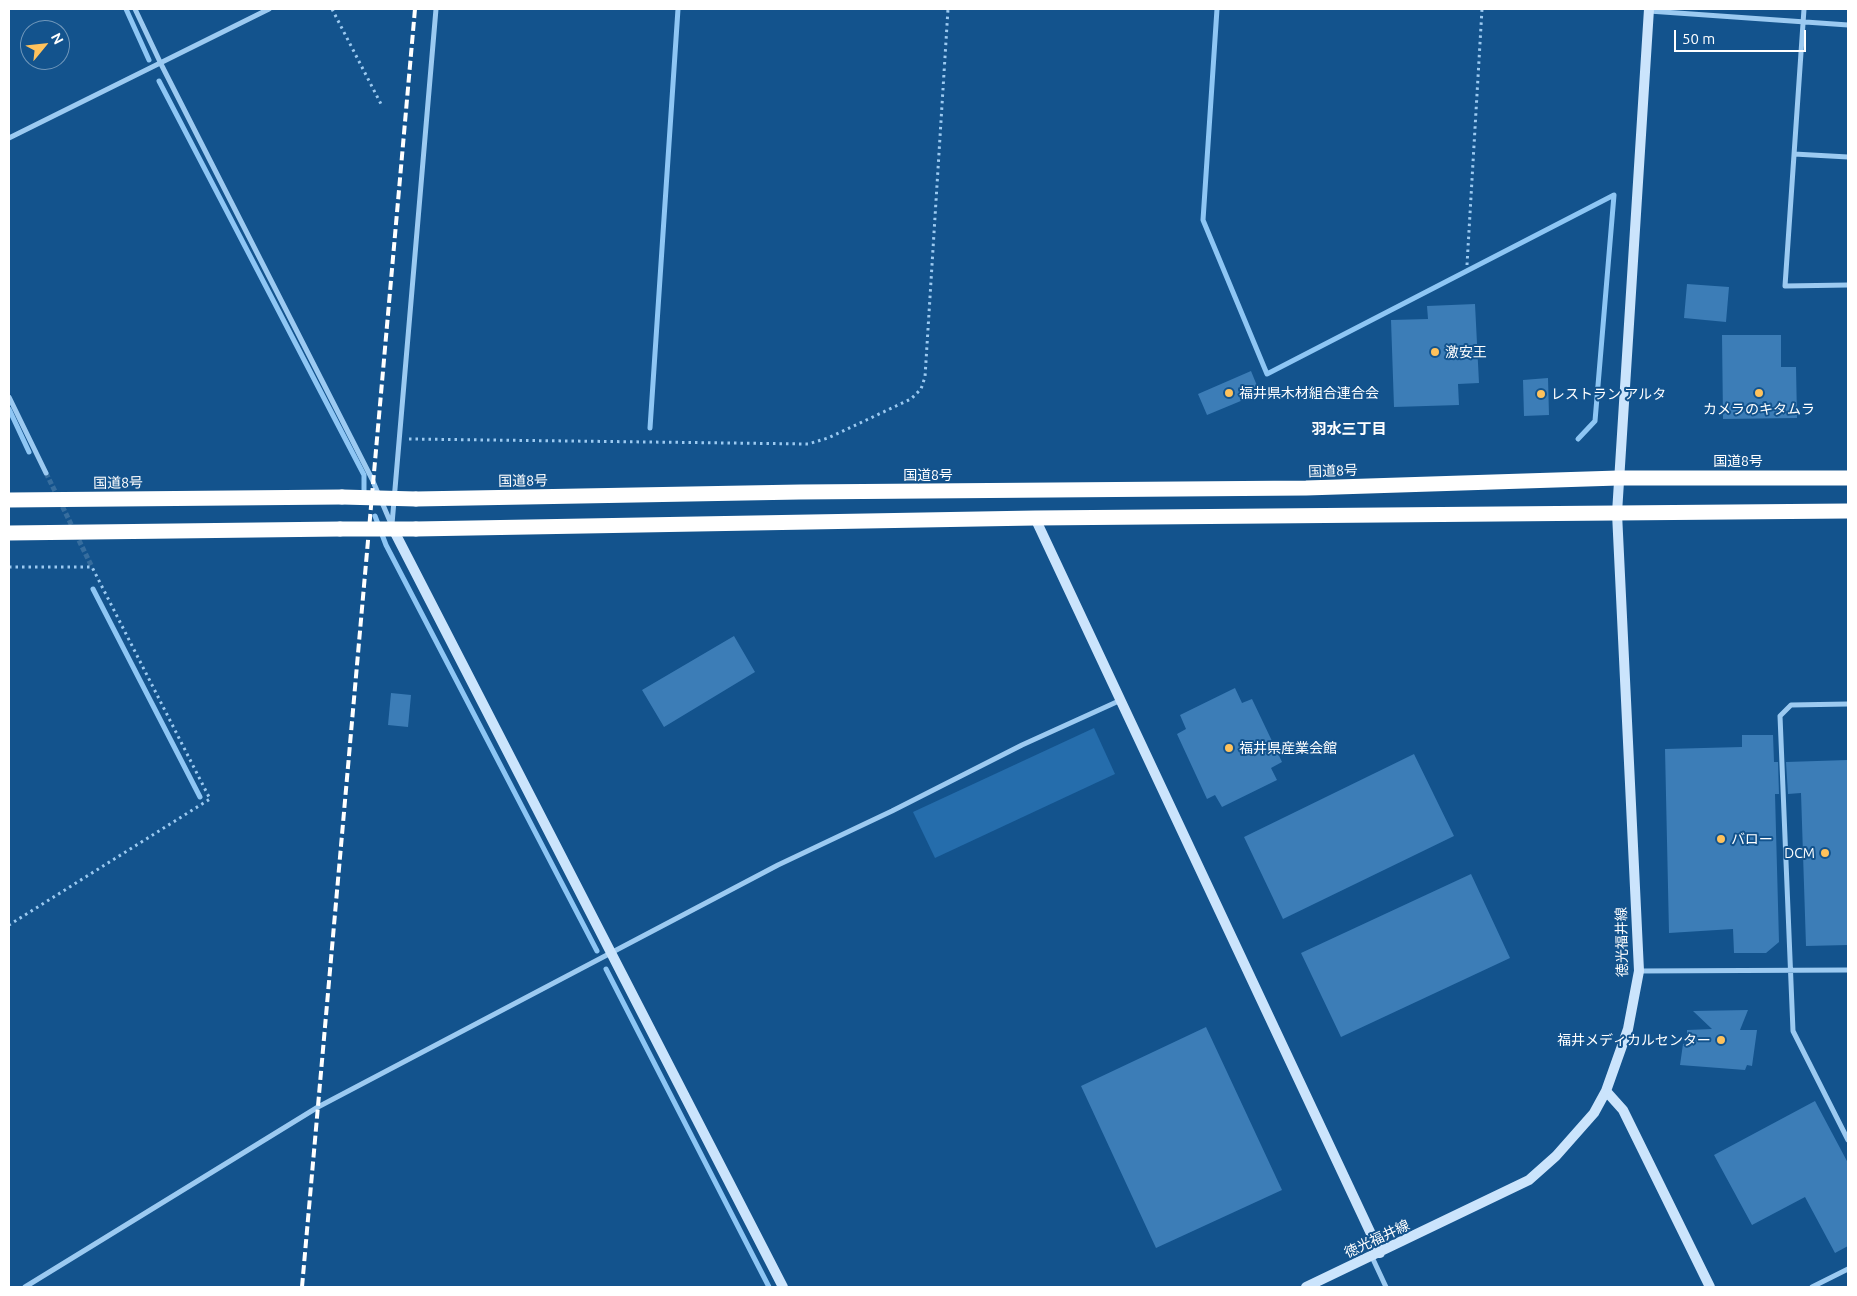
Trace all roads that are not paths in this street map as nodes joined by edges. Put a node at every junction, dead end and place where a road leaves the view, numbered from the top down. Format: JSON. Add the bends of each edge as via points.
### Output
{"nodes":[{"id":1,"x":135,"y":9,"type":"edge"},
{"id":2,"x":269,"y":9,"type":"edge"},
{"id":3,"x":436,"y":9,"type":"edge"},
{"id":4,"x":1804,"y":9,"type":"edge"},
{"id":5,"x":1649,"y":10,"type":"edge"},
{"id":6,"x":1803,"y":22,"type":"junction"},
{"id":7,"x":1848,"y":25,"type":"edge"},
{"id":8,"x":161,"y":64,"type":"junction"},
{"id":9,"x":9,"y":138,"type":"edge"},
{"id":10,"x":1794,"y":154,"type":"junction"},
{"id":11,"x":1848,"y":157,"type":"edge"},
{"id":12,"x":1848,"y":285,"type":"edge"},
{"id":13,"x":9,"y":397,"type":"edge"},
{"id":14,"x":46,"y":473,"type":"tunnel mouth"},
{"id":15,"x":1618,"y":478,"type":"junction"},
{"id":16,"x":1848,"y":478,"type":"edge"},
{"id":17,"x":9,"y":500,"type":"edge"},
{"id":18,"x":1848,"y":511,"type":"edge"},
{"id":19,"x":1617,"y":514,"type":"junction"},
{"id":20,"x":1035,"y":518,"type":"junction"},
{"id":21,"x":392,"y":527,"type":"junction"},
{"id":22,"x":9,"y":533,"type":"edge"},
{"id":23,"x":1121,"y":700,"type":"junction"},
{"id":24,"x":1848,"y":704,"type":"edge"},
{"id":25,"x":611,"y":952,"type":"junction"},
{"id":26,"x":1790,"y":970,"type":"junction"},
{"id":27,"x":1848,"y":970,"type":"edge"},
{"id":28,"x":1639,"y":971,"type":"junction"},
{"id":29,"x":1606,"y":1091,"type":"junction"},
{"id":30,"x":1848,"y":1140,"type":"edge"},
{"id":31,"x":1376,"y":1255,"type":"junction"},
{"id":32,"x":1848,"y":1268,"type":"edge"},
{"id":33,"x":25,"y":1287,"type":"edge"},
{"id":34,"x":783,"y":1287,"type":"edge"},
{"id":35,"x":1306,"y":1287,"type":"edge"},
{"id":36,"x":1386,"y":1287,"type":"edge"},
{"id":37,"x":1710,"y":1287,"type":"edge"},
{"id":38,"x":1812,"y":1287,"type":"edge"}],
"edges":[{"from":1,"to":8,"type":"street"},
{"from":2,"to":8,"type":"street"},
{"from":3,"to":21,"type":"street"},
{"from":4,"to":6,"type":"street"},
{"from":5,"to":6,"type":"street"},
{"from":5,"to":15,"type":"street","name":"徳光福井線"},
{"from":6,"to":7,"type":"street"},
{"from":6,"to":10,"type":"street"},
{"from":8,"to":9,"type":"street"},
{"from":8,"to":21,"type":"street","via":[[372,478]]},
{"from":10,"to":11,"type":"street"},
{"from":10,"to":12,"type":"street","via":[[1786,286]]},
{"from":13,"to":14,"type":"street"},
{"from":15,"to":16,"type":"highway","name":"国道8号"},
{"from":15,"to":17,"type":"highway","name":"国道8号","bridge":true,"via":[[1306,488],[416,499]]},
{"from":15,"to":19,"type":"street","name":"徳光福井線"},
{"from":18,"to":19,"type":"highway"},
{"from":19,"to":20,"type":"highway"},
{"from":19,"to":28,"type":"street","name":"徳光福井線"},
{"from":20,"to":22,"type":"highway","bridge":true},
{"from":20,"to":23,"type":"street"},
{"from":21,"to":25,"type":"street"},
{"from":23,"to":25,"type":"street","via":[[778,865]]},
{"from":23,"to":31,"type":"street"},
{"from":24,"to":26,"type":"street","via":[[1791,705],[1780,716]]},
{"from":25,"to":33,"type":"street","via":[[318,1108]]},
{"from":25,"to":34,"type":"street"},
{"from":26,"to":27,"type":"street"},
{"from":26,"to":28,"type":"street"},
{"from":26,"to":30,"type":"street","via":[[1793,1031]]},
{"from":28,"to":29,"type":"street","name":"徳光福井線","via":[[1628,1029]]},
{"from":29,"to":31,"type":"street","name":"徳光福井線","via":[[1594,1113],[1556,1156],[1529,1180]]},
{"from":29,"to":37,"type":"street","via":[[1623,1110]]},
{"from":31,"to":35,"type":"street","name":"徳光福井線"},
{"from":31,"to":36,"type":"street"},
{"from":32,"to":38,"type":"street"}]}
